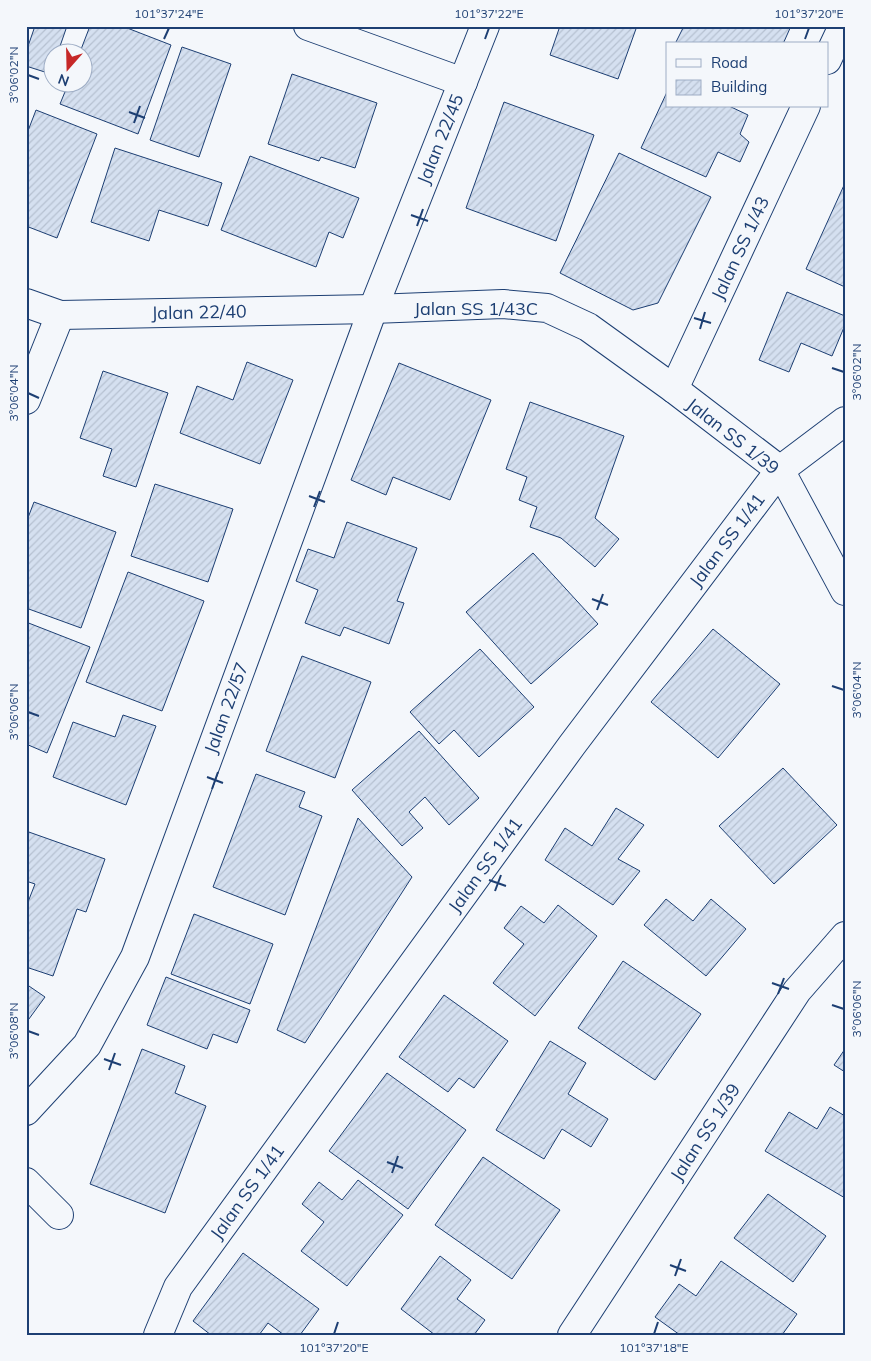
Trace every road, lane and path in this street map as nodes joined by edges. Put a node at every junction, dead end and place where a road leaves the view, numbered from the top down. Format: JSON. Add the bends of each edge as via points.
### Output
{"nodes":[{"id":1,"x":308,"y":26,"type":"edge"},
{"id":2,"x":485,"y":26,"type":"edge"},
{"id":3,"x":843,"y":26,"type":"edge"},
{"id":4,"x":828,"y":58,"type":"edge"},
{"id":5,"x":462,"y":82,"type":"junction"},
{"id":6,"x":805,"y":108,"type":"edge"},
{"id":7,"x":26,"y":303,"type":"edge"},
{"id":8,"x":373,"y":309,"type":"junction"},
{"id":9,"x":60,"y":315,"type":"junction"},
{"id":10,"x":674,"y":389,"type":"junction"},
{"id":11,"x":26,"y":400,"type":"edge"},
{"id":12,"x":845,"y":421,"type":"edge"},
{"id":13,"x":780,"y":470,"type":"junction"},
{"id":14,"x":845,"y":591,"type":"edge"},
{"id":15,"x":845,"y":936,"type":"edge"},
{"id":16,"x":26,"y":1112,"type":"edge"},
{"id":17,"x":26,"y":1182,"type":"edge"},
{"id":18,"x":59,"y":1215,"type":"dead end"},
{"id":19,"x":158,"y":1335,"type":"edge"},
{"id":20,"x":572,"y":1335,"type":"edge"}],
"edges":[{"from":1,"to":5,"type":"street"},
{"from":2,"to":5,"type":"street","name":"Jalan 22/45"},
{"from":3,"to":4,"type":"street"},
{"from":5,"to":8,"type":"street","name":"Jalan 22/45"},
{"from":6,"to":10,"type":"street","name":"Jalan SS 1/43"},
{"from":7,"to":9,"type":"street","name":"Jalan 22/40"},
{"from":8,"to":9,"type":"street","name":"Jalan 22/40"},
{"from":8,"to":10,"type":"street","name":"Jalan SS 1/43C","via":[[503,304],[548,308],[588,327]]},
{"from":8,"to":16,"type":"street","name":"Jalan 22/57","via":[[135,957],[87,1045]]},
{"from":9,"to":11,"type":"street"},
{"from":10,"to":13,"type":"street","name":"Jalan SS 1/39"},
{"from":12,"to":13,"type":"street","name":"Jalan SS 1/41"},
{"from":13,"to":14,"type":"street","name":"Jalan SS 1/39"},
{"from":13,"to":19,"type":"street","name":"Jalan SS 1/41","via":[[572,745],[178,1287]]},
{"from":15,"to":20,"type":"street","name":"Jalan SS 1/39","via":[[798,991]]},
{"from":17,"to":18,"type":"street"}]}
